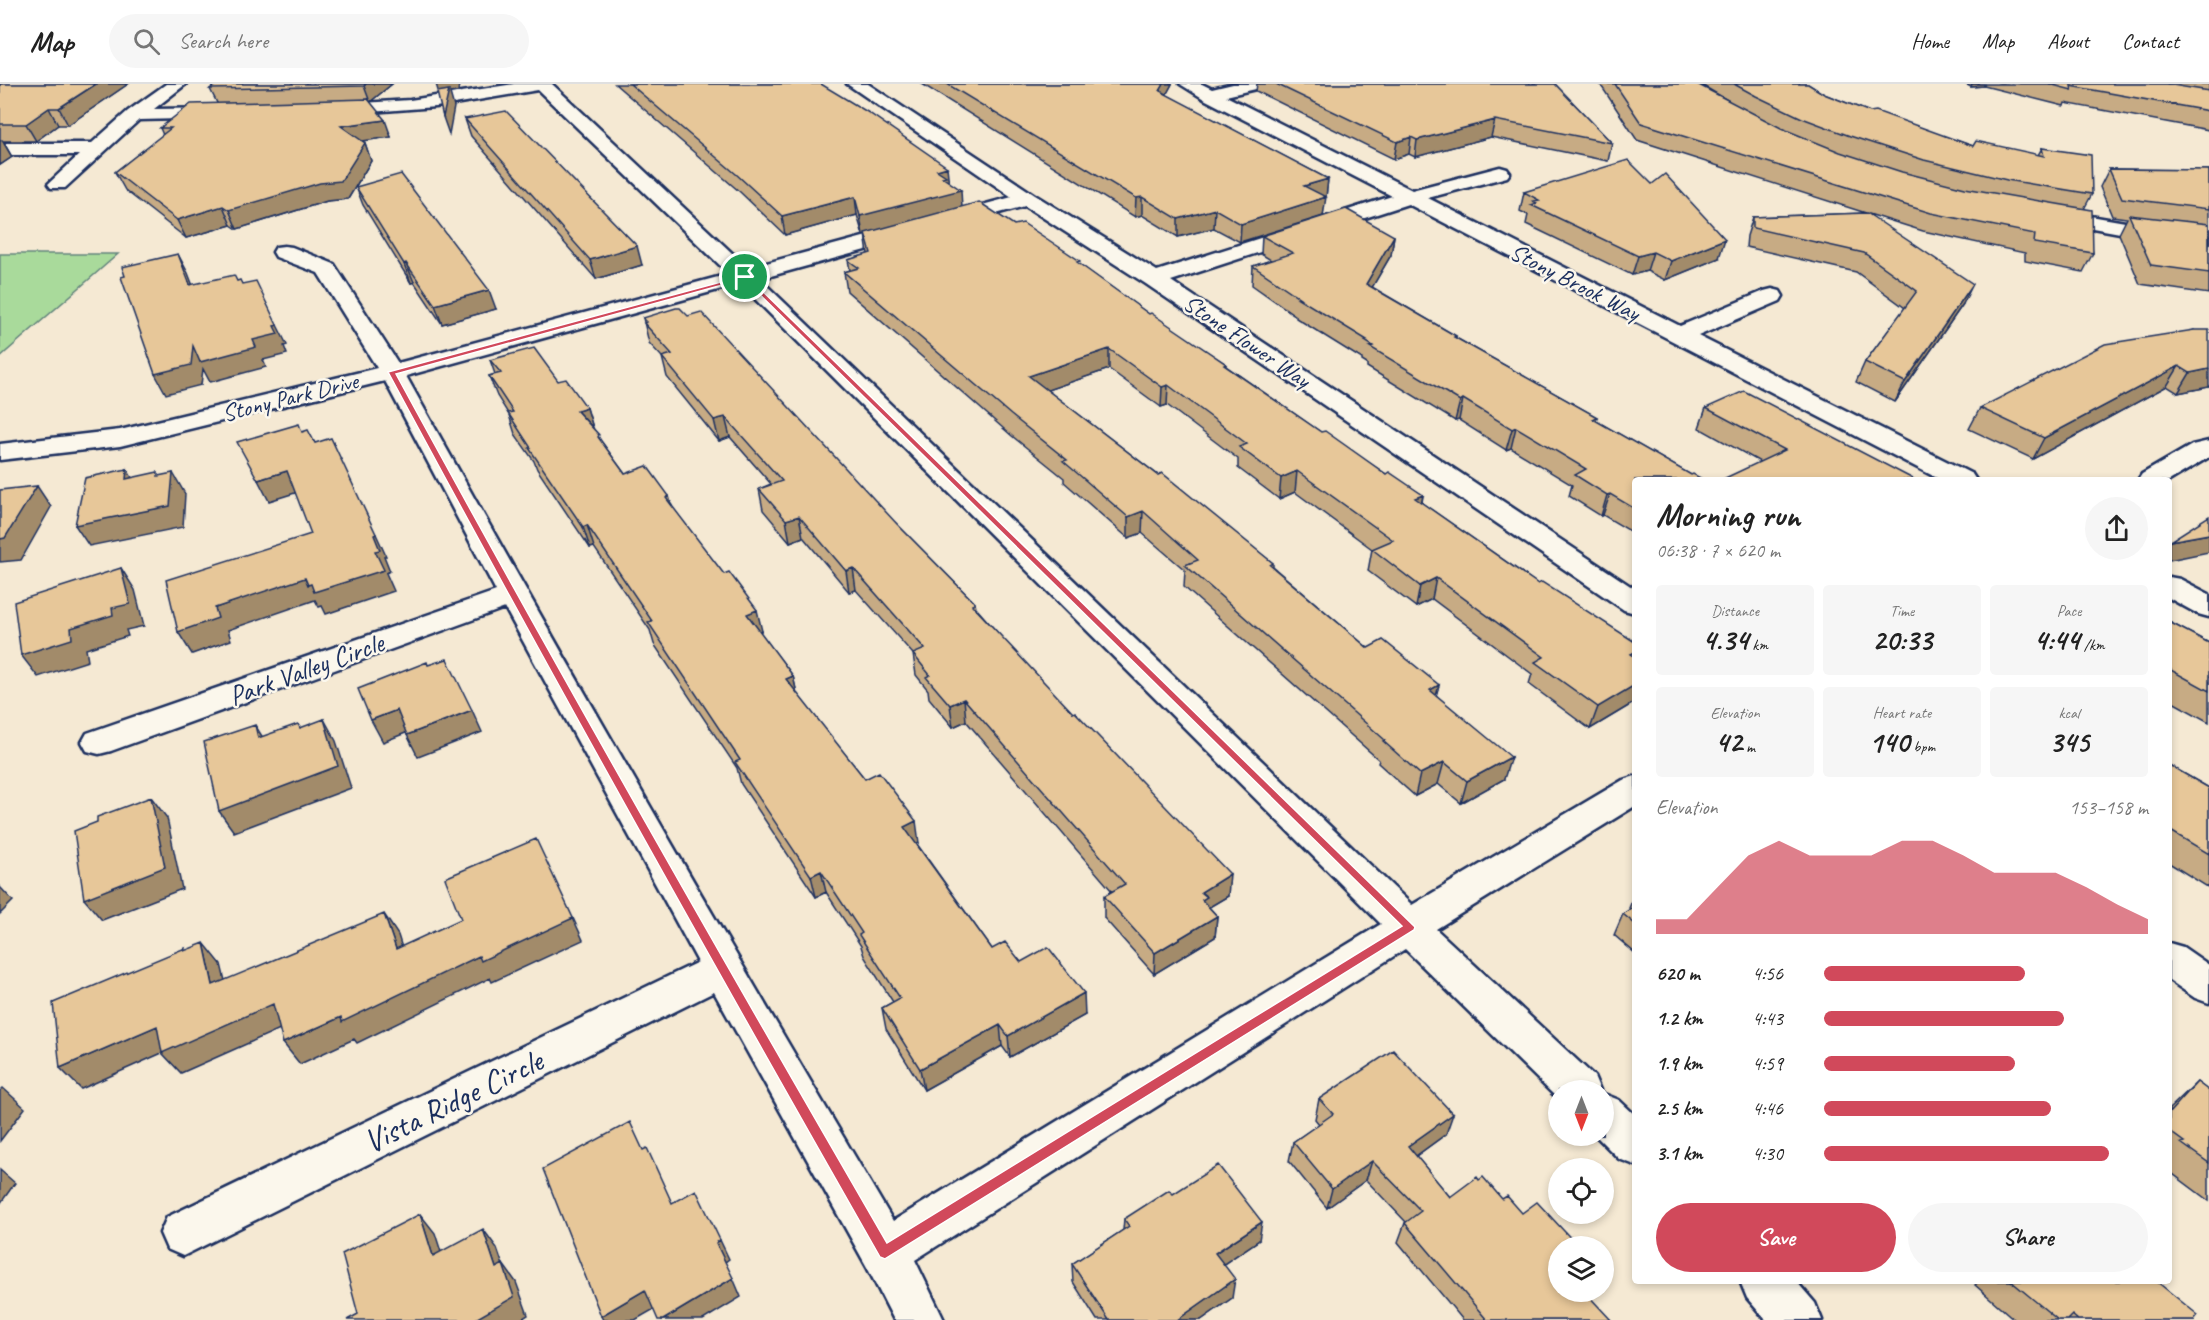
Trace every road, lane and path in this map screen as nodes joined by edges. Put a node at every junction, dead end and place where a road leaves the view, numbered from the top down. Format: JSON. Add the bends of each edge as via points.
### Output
{"nodes":[{"id":1,"x":177,"y":84,"type":"edge"},
{"id":2,"x":541,"y":84,"type":"edge"},
{"id":3,"x":856,"y":84,"type":"edge"},
{"id":4,"x":1189,"y":84,"type":"edge"},
{"id":5,"x":1254,"y":84,"type":"edge"},
{"id":6,"x":1210,"y":95,"type":"junction"},
{"id":7,"x":318,"y":111,"type":"edge"},
{"id":8,"x":238,"y":113,"type":"edge"},
{"id":9,"x":134,"y":115,"type":"junction"},
{"id":10,"x":0,"y":149,"type":"edge"},
{"id":11,"x":96,"y":149,"type":"junction"},
{"id":12,"x":1500,"y":173,"type":"dead end"},
{"id":13,"x":58,"y":184,"type":"dead end"},
{"id":14,"x":1410,"y":197,"type":"junction"},
{"id":15,"x":1028,"y":199,"type":"junction"},
{"id":16,"x":2026,"y":212,"type":"edge"},
{"id":17,"x":2209,"y":236,"type":"edge"},
{"id":18,"x":284,"y":252,"type":"dead end"},
{"id":19,"x":745,"y":277,"type":"junction"},
{"id":20,"x":1154,"y":279,"type":"junction"},
{"id":21,"x":1772,"y":296,"type":"dead end"},
{"id":22,"x":1680,"y":335,"type":"junction"},
{"id":23,"x":392,"y":372,"type":"junction"},
{"id":24,"x":2209,"y":449,"type":"edge"},
{"id":25,"x":0,"y":452,"type":"edge"},
{"id":26,"x":1956,"y":477,"type":"edge"},
{"id":27,"x":2158,"y":477,"type":"edge"},
{"id":28,"x":2172,"y":588,"type":"edge"},
{"id":29,"x":513,"y":595,"type":"junction"},
{"id":30,"x":1632,"y":601,"type":"edge"},
{"id":31,"x":2209,"y":607,"type":"edge"},
{"id":32,"x":99,"y":742,"type":"dead end"},
{"id":33,"x":1632,"y":791,"type":"edge"},
{"id":34,"x":1410,"y":927,"type":"junction"},
{"id":35,"x":2172,"y":961,"type":"edge"},
{"id":36,"x":722,"y":969,"type":"junction"},
{"id":37,"x":2209,"y":986,"type":"edge"},
{"id":38,"x":1568,"y":1080,"type":"edge"},
{"id":39,"x":1614,"y":1124,"type":"edge"},
{"id":40,"x":1632,"y":1141,"type":"edge"},
{"id":41,"x":183,"y":1233,"type":"dead end"},
{"id":42,"x":885,"y":1252,"type":"junction"},
{"id":43,"x":1767,"y":1284,"type":"edge"},
{"id":44,"x":920,"y":1320,"type":"edge"},
{"id":45,"x":1798,"y":1320,"type":"edge"}],
"edges":[{"from":1,"to":9,"type":"street"},
{"from":2,"to":7,"type":"street","via":[[411,106]]},
{"from":2,"to":19,"type":"street"},
{"from":3,"to":15,"type":"street","name":"Stone Flower Way"},
{"from":4,"to":6,"type":"street","name":"Stony Brook Way"},
{"from":5,"to":6,"type":"street"},
{"from":6,"to":14,"type":"street","name":"Stony Brook Way"},
{"from":8,"to":9,"type":"street"},
{"from":9,"to":11,"type":"street"},
{"from":10,"to":11,"type":"street"},
{"from":11,"to":13,"type":"street"},
{"from":12,"to":14,"type":"street"},
{"from":14,"to":20,"type":"street"},
{"from":14,"to":22,"type":"street","name":"Stony Brook Way"},
{"from":15,"to":19,"type":"street","name":"Stony Park Drive"},
{"from":15,"to":20,"type":"street","name":"Stone Flower Way"},
{"from":16,"to":17,"type":"street","via":[[2131,229]]},
{"from":18,"to":23,"type":"street","via":[[326,268]]},
{"from":19,"to":23,"type":"street","name":"Stony Park Drive"},
{"from":19,"to":34,"type":"street"},
{"from":20,"to":30,"type":"street","name":"Stone Flower Way"},
{"from":21,"to":22,"type":"street"},
{"from":22,"to":26,"type":"street","name":"Stony Brook Way"},
{"from":23,"to":25,"type":"street","name":"Stony Park Drive","via":[[120,438]]},
{"from":23,"to":29,"type":"street"},
{"from":24,"to":27,"type":"street"},
{"from":28,"to":31,"type":"street"},
{"from":29,"to":32,"type":"street","name":"Park Valley Circle"},
{"from":29,"to":36,"type":"street"},
{"from":33,"to":34,"type":"street"},
{"from":34,"to":38,"type":"street"},
{"from":34,"to":42,"type":"street"},
{"from":35,"to":37,"type":"street"},
{"from":36,"to":41,"type":"street","name":"Vista Ridge Circle"},
{"from":36,"to":42,"type":"street"},
{"from":39,"to":40,"type":"street"},
{"from":42,"to":44,"type":"street"},
{"from":43,"to":45,"type":"street"}]}
